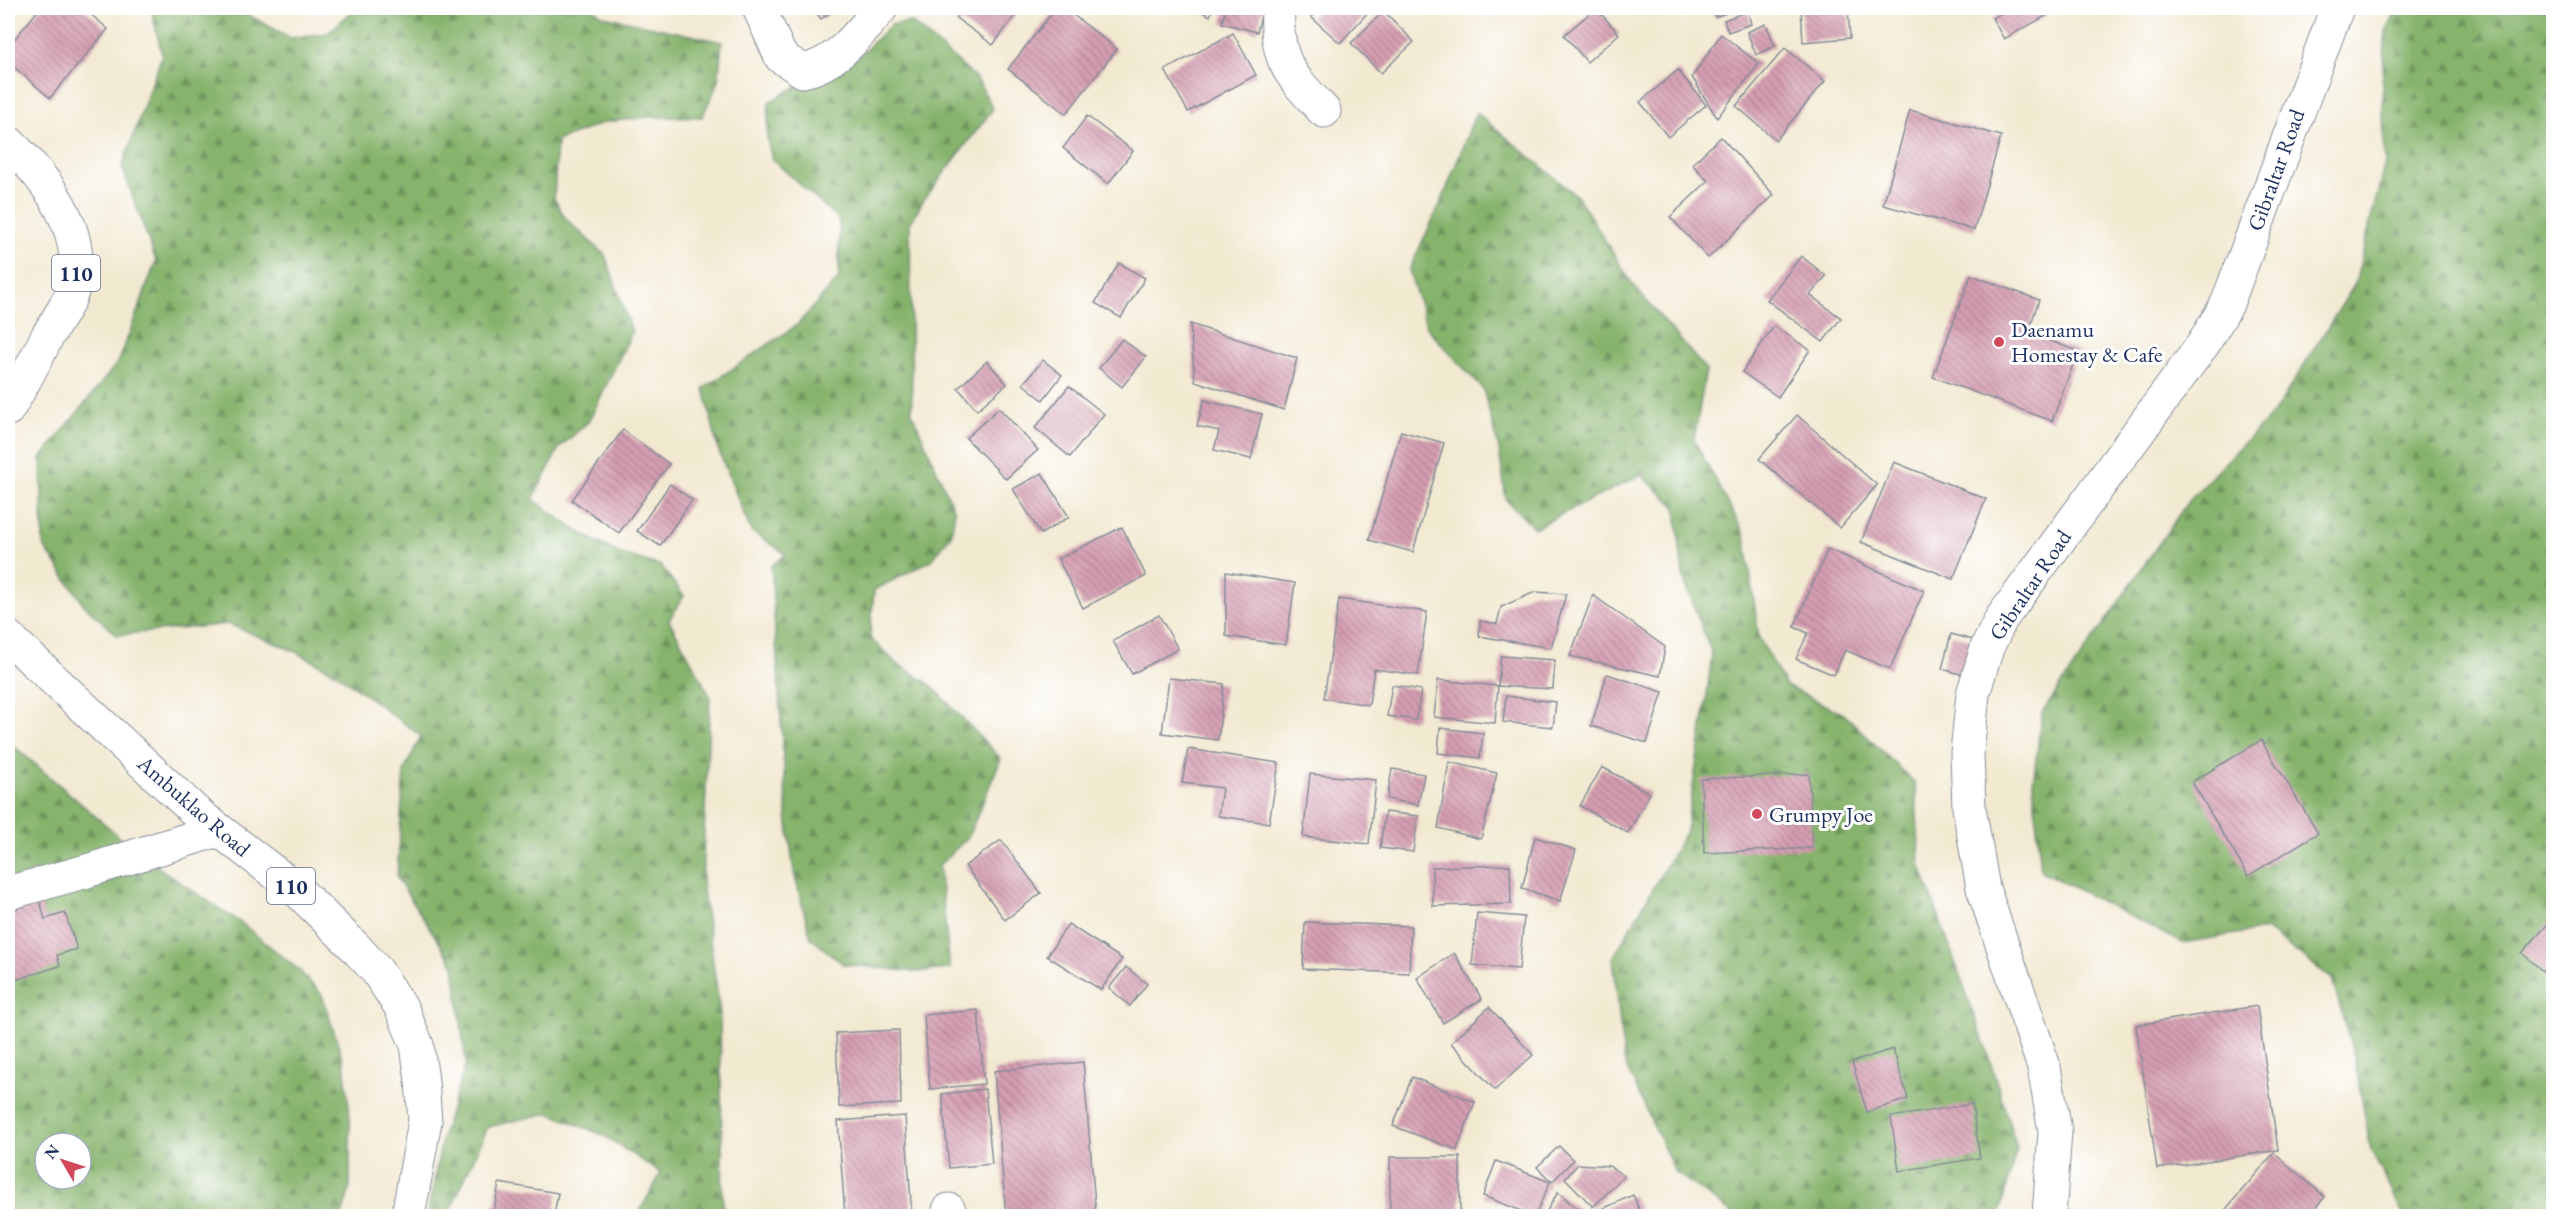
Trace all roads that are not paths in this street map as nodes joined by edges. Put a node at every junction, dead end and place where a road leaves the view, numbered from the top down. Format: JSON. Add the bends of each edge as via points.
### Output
{"nodes":[{"id":1,"x":759,"y":8,"type":"edge"},
{"id":2,"x":882,"y":8,"type":"edge"},
{"id":3,"x":1278,"y":8,"type":"edge"},
{"id":4,"x":2337,"y":8,"type":"edge"},
{"id":5,"x":1324,"y":111,"type":"dead end"},
{"id":6,"x":8,"y":142,"type":"edge"},
{"id":7,"x":8,"y":409,"type":"edge"},
{"id":8,"x":8,"y":637,"type":"edge"},
{"id":9,"x":218,"y":830,"type":"junction"},
{"id":10,"x":8,"y":893,"type":"edge"},
{"id":11,"x":408,"y":1216,"type":"edge"},
{"id":12,"x":2049,"y":1216,"type":"edge"}],
"edges":[{"from":1,"to":2,"type":"street","via":[[781,57],[803,71],[820,68],[846,48]]},
{"from":3,"to":5,"type":"street","via":[[1282,57],[1291,75]]},
{"from":4,"to":12,"type":"street","name":"Gibraltar Road","via":[[2227,304],[2204,343],[2001,619],[1972,694],[1967,753],[1969,808],[1983,888],[2044,1067],[2055,1131]]},
{"from":6,"to":7,"type":"street","number":"110","via":[[52,192],[74,238],[77,262],[74,286]]},
{"from":8,"to":9,"type":"street","name":"Ambuklao Road","number":"110"},
{"from":9,"to":10,"type":"street"},
{"from":9,"to":11,"type":"street","name":"Ambuklao Road","number":"110","via":[[296,889],[354,945],[401,1007],[417,1045],[425,1121]]}]}
